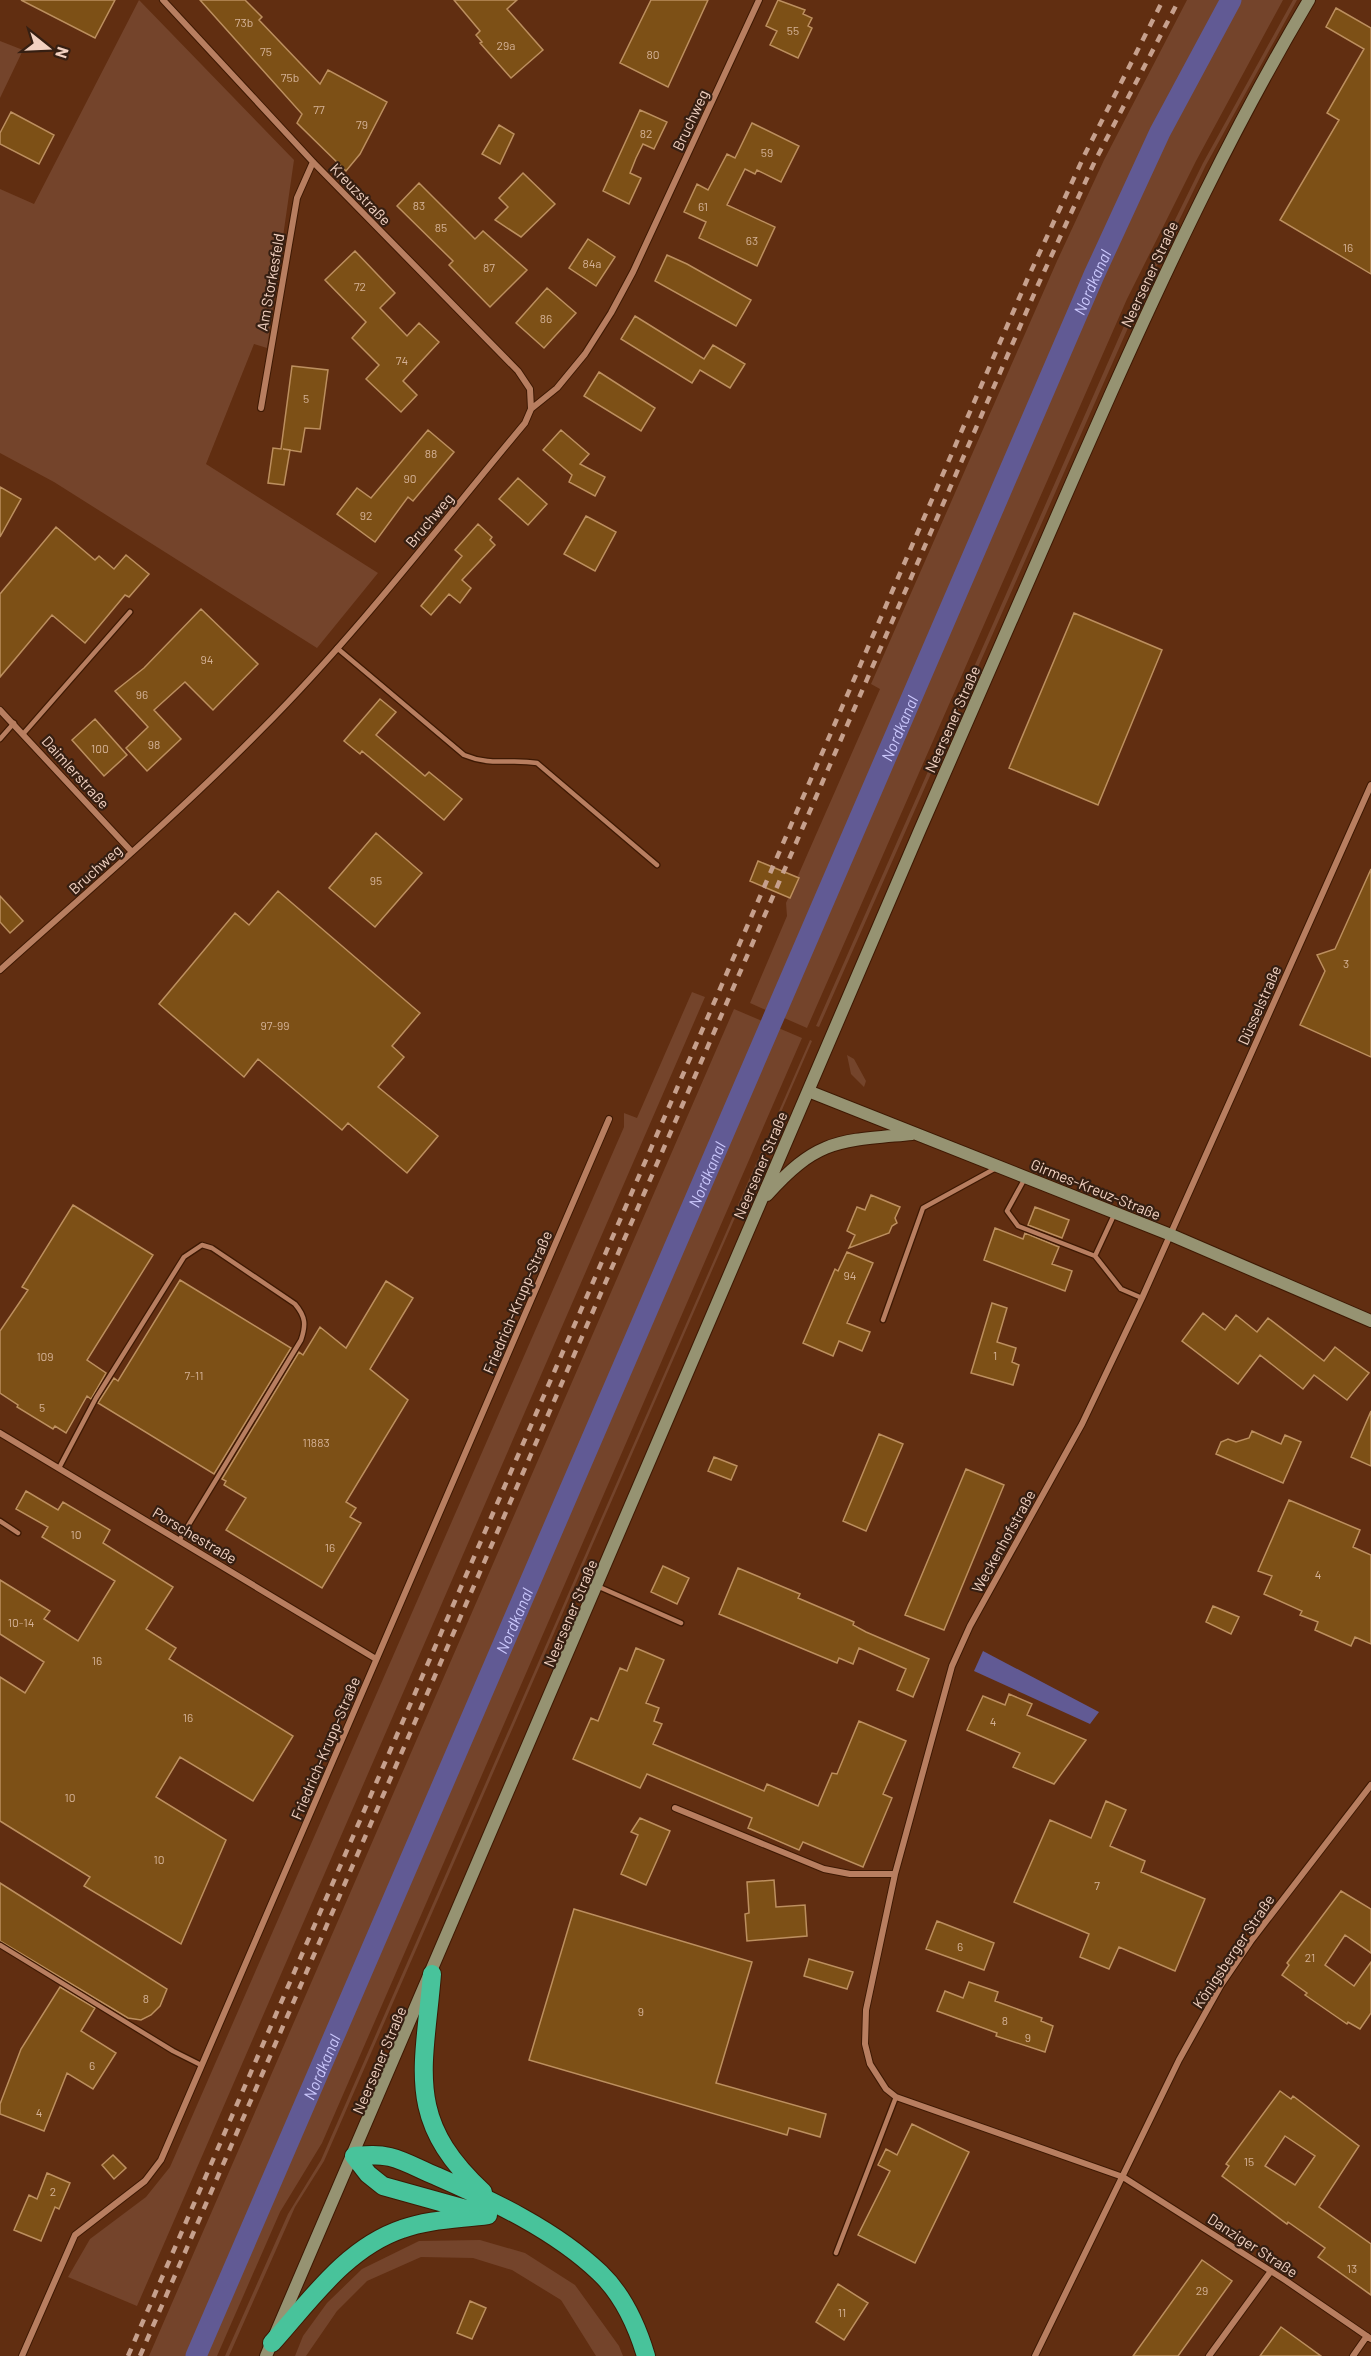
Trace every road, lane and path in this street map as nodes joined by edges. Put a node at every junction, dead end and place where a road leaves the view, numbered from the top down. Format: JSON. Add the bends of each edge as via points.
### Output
{"nodes":[{"id":1,"x":163,"y":0,"type":"edge"},
{"id":2,"x":759,"y":0,"type":"edge"},
{"id":3,"x":1309,"y":0,"type":"edge"},
{"id":4,"x":313,"y":162,"type":"junction"},
{"id":5,"x":261,"y":408,"type":"dead end"},
{"id":6,"x":531,"y":409,"type":"junction"},
{"id":7,"x":130,"y":612,"type":"dead end"},
{"id":8,"x":337,"y":648,"type":"junction"},
{"id":9,"x":0,"y":710,"type":"edge"},
{"id":10,"x":14,"y":723,"type":"junction"},
{"id":11,"x":24,"y":733,"type":"junction"},
{"id":12,"x":0,"y":739,"type":"edge"},
{"id":13,"x":1371,"y":785,"type":"edge"},
{"id":14,"x":132,"y":852,"type":"junction"},
{"id":15,"x":657,"y":865,"type":"dead end"},
{"id":16,"x":0,"y":970,"type":"edge"},
{"id":17,"x":808,"y":1090,"type":"junction"},
{"id":18,"x":609,"y":1119,"type":"dead end"},
{"id":19,"x":915,"y":1134,"type":"junction"},
{"id":20,"x":998,"y":1166,"type":"junction"},
{"id":21,"x":1025,"y":1177,"type":"junction"},
{"id":22,"x":760,"y":1203,"type":"junction"},
{"id":23,"x":1115,"y":1213,"type":"junction"},
{"id":24,"x":1171,"y":1235,"type":"junction"},
{"id":25,"x":1095,"y":1256,"type":"junction"},
{"id":26,"x":1142,"y":1298,"type":"junction"},
{"id":27,"x":883,"y":1320,"type":"dead end"},
{"id":28,"x":1371,"y":1321,"type":"edge"},
{"id":29,"x":1,"y":1436,"type":"edge"},
{"id":30,"x":59,"y":1468,"type":"junction"},
{"id":31,"x":0,"y":1521,"type":"edge"},
{"id":32,"x":18,"y":1533,"type":"dead end"},
{"id":33,"x":180,"y":1539,"type":"junction"},
{"id":34,"x":597,"y":1586,"type":"junction"},
{"id":35,"x":681,"y":1623,"type":"dead end"},
{"id":36,"x":376,"y":1659,"type":"junction"},
{"id":37,"x":1371,"y":1785,"type":"edge"},
{"id":38,"x":675,"y":1808,"type":"dead end"},
{"id":39,"x":895,"y":1874,"type":"junction"},
{"id":40,"x":0,"y":1945,"type":"edge"},
{"id":41,"x":432,"y":1974,"type":"junction"},
{"id":42,"x":201,"y":2065,"type":"junction"},
{"id":43,"x":896,"y":2097,"type":"junction"},
{"id":44,"x":354,"y":2156,"type":"junction"},
{"id":45,"x":1123,"y":2177,"type":"junction"},
{"id":46,"x":490,"y":2208,"type":"junction"},
{"id":47,"x":836,"y":2253,"type":"dead end"},
{"id":48,"x":1271,"y":2271,"type":"junction"},
{"id":49,"x":1369,"y":2338,"type":"edge"},
{"id":50,"x":269,"y":2350,"type":"edge"},
{"id":51,"x":22,"y":2356,"type":"edge"},
{"id":52,"x":646,"y":2356,"type":"edge"},
{"id":53,"x":1035,"y":2356,"type":"edge"},
{"id":54,"x":1209,"y":2356,"type":"edge"},
{"id":55,"x":1353,"y":2356,"type":"edge"}],
"edges":[{"from":1,"to":4,"type":"street","name":"Kreuzstraße"},
{"from":2,"to":6,"type":"street","name":"Bruchweg","via":[[611,313],[572,371]]},
{"from":3,"to":17,"type":"main road","name":"Neersener Straße","via":[[1215,171],[1154,298]]},
{"from":4,"to":5,"type":"street","name":"Am Storkesfeld","via":[[297,198]]},
{"from":4,"to":6,"type":"street","name":"Kreuzstraße","via":[[518,371],[530,389]]},
{"from":6,"to":8,"type":"street","name":"Bruchweg","via":[[525,423]]},
{"from":7,"to":11,"type":"lane"},
{"from":8,"to":14,"type":"street","name":"Bruchweg","via":[[262,729]]},
{"from":8,"to":15,"type":"lane","via":[[464,755],[482,762],[537,763]]},
{"from":9,"to":10,"type":"street","name":"Daimlerstraße"},
{"from":10,"to":11,"type":"street","name":"Daimlerstraße"},
{"from":10,"to":12,"type":"lane"},
{"from":11,"to":14,"type":"street","name":"Daimlerstraße"},
{"from":13,"to":24,"type":"street","name":"Düsselstraße"},
{"from":14,"to":16,"type":"street","name":"Bruchweg"},
{"from":17,"to":19,"type":"main road","name":"Girmes-Kreuz-Straße"},
{"from":17,"to":22,"type":"main road","name":"Neersener Straße"},
{"from":18,"to":36,"type":"street","name":"Friedrich-Krupp-Straße"},
{"from":19,"to":20,"type":"main road","name":"Girmes-Kreuz-Straße"},
{"from":19,"to":22,"type":"main road","via":[[828,1145],[808,1155]]},
{"from":20,"to":21,"type":"main road","name":"Girmes-Kreuz-Straße"},
{"from":20,"to":27,"type":"lane","via":[[923,1208]]},
{"from":21,"to":23,"type":"main road","name":"Girmes-Kreuz-Straße"},
{"from":21,"to":25,"type":"lane","via":[[1008,1211],[1018,1226]]},
{"from":22,"to":34,"type":"main road","name":"Neersener Straße"},
{"from":23,"to":24,"type":"main road","name":"Girmes-Kreuz-Straße"},
{"from":23,"to":25,"type":"lane"},
{"from":24,"to":26,"type":"street","name":"Weckenhofstraße"},
{"from":24,"to":28,"type":"main road","name":"Girmes-Kreuz-Straße"},
{"from":25,"to":26,"type":"lane","via":[[1121,1289]]},
{"from":26,"to":39,"type":"street","name":"Weckenhofstraße","via":[[1082,1424],[961,1645],[937,1713]]},
{"from":29,"to":30,"type":"street","name":"Porschestraße"},
{"from":30,"to":33,"type":"street","name":"Porschestraße"},
{"from":30,"to":33,"type":"lane","via":[[96,1398],[184,1257],[202,1245],[212,1248],[296,1304],[306,1327]]},
{"from":31,"to":32,"type":"lane"},
{"from":33,"to":36,"type":"street","name":"Porschestraße"},
{"from":34,"to":35,"type":"lane"},
{"from":34,"to":41,"type":"main road","name":"Neersener Straße"},
{"from":36,"to":42,"type":"street","name":"Friedrich-Krupp-Straße"},
{"from":37,"to":45,"type":"street","name":"Königsberger Straße","via":[[1221,1984],[1179,2060]]},
{"from":38,"to":39,"type":"street","via":[[824,1869],[850,1874]]},
{"from":39,"to":43,"type":"street","name":"Weckenhofstraße","via":[[867,2010],[864,2044],[874,2070]]},
{"from":40,"to":42,"type":"lane"},
{"from":41,"to":44,"type":"main road","name":"Neersener Straße"},
{"from":41,"to":46,"type":"highway","via":[[423,2064],[430,2118],[438,2140]]},
{"from":42,"to":51,"type":"street","name":"Friedrich-Krupp-Straße","via":[[154,2171],[75,2235]]},
{"from":43,"to":45,"type":"street"},
{"from":43,"to":47,"type":"lane"},
{"from":44,"to":46,"type":"highway","via":[[392,2157]]},
{"from":44,"to":46,"type":"highway","via":[[383,2186]]},
{"from":44,"to":50,"type":"main road","name":"Neersener Straße"},
{"from":45,"to":48,"type":"street","name":"Danziger Straße"},
{"from":45,"to":53,"type":"street","name":"Königsberger Straße"},
{"from":46,"to":50,"type":"highway","via":[[380,2238],[340,2267]]},
{"from":46,"to":52,"type":"highway","via":[[538,2229],[576,2252],[602,2275],[628,2311]]},
{"from":48,"to":49,"type":"street","name":"Danziger Straße"},
{"from":48,"to":54,"type":"street"},
{"from":49,"to":55,"type":"street","name":"Danziger Straße"}]}
